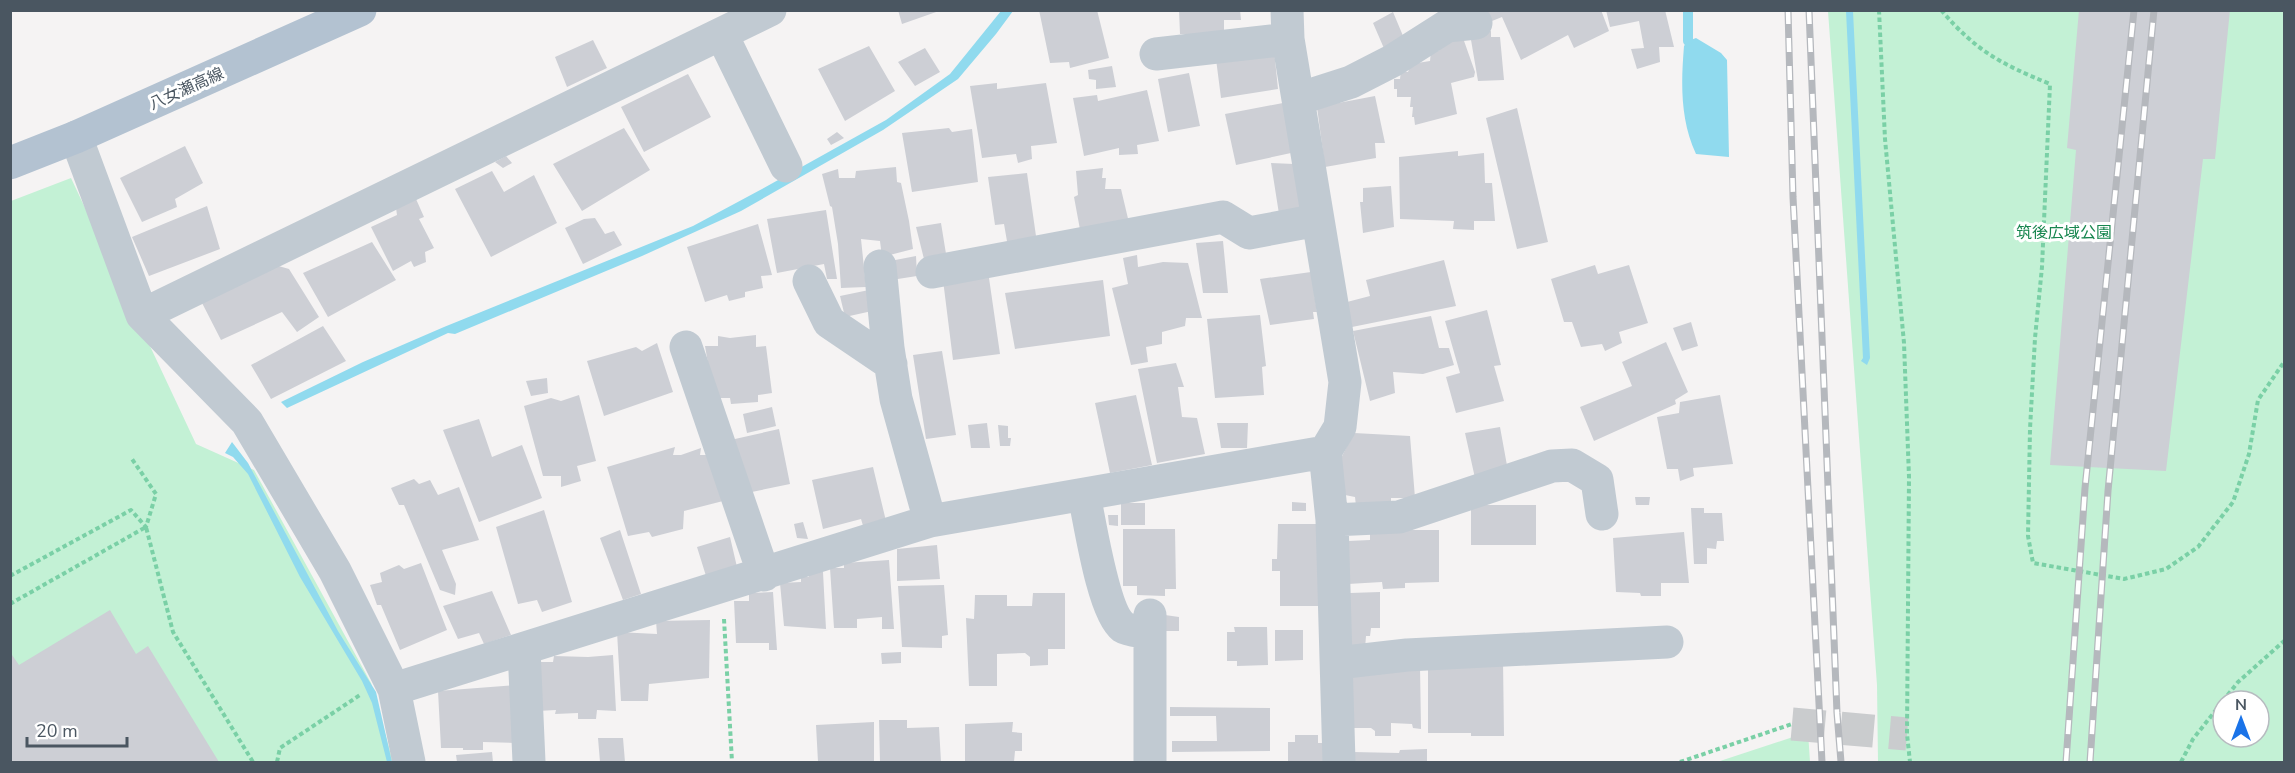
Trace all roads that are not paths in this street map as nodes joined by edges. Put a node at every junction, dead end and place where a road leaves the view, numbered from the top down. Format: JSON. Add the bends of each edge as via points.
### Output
{"nodes":[{"id":1,"x":360,"y":10,"type":"edge"},
{"id":2,"x":770,"y":10,"type":"edge"},
{"id":3,"x":1476,"y":23,"type":"dead end"},
{"id":4,"x":1287,"y":25,"type":"edge"},
{"id":5,"x":722,"y":35,"type":"junction"},
{"id":6,"x":1156,"y":54,"type":"dead end"},
{"id":7,"x":1298,"y":99,"type":"junction"},
{"id":8,"x":76,"y":137,"type":"junction"},
{"id":9,"x":10,"y":163,"type":"edge"},
{"id":10,"x":786,"y":166,"type":"dead end"},
{"id":11,"x":1318,"y":220,"type":"junction"},
{"id":12,"x":880,"y":266,"type":"dead end"},
{"id":13,"x":932,"y":272,"type":"dead end"},
{"id":14,"x":809,"y":281,"type":"dead end"},
{"id":15,"x":142,"y":315,"type":"junction"},
{"id":16,"x":686,"y":347,"type":"dead end"},
{"id":17,"x":891,"y":364,"type":"junction"},
{"id":18,"x":1325,"y":452,"type":"junction"},
{"id":19,"x":1084,"y":495,"type":"junction"},
{"id":20,"x":1602,"y":514,"type":"dead end"},
{"id":21,"x":1332,"y":520,"type":"junction"},
{"id":22,"x":930,"y":521,"type":"junction"},
{"id":23,"x":764,"y":575,"type":"junction"},
{"id":24,"x":1667,"y":642,"type":"dead end"},
{"id":25,"x":524,"y":649,"type":"junction"},
{"id":26,"x":1337,"y":663,"type":"junction"},
{"id":27,"x":394,"y":689,"type":"junction"},
{"id":28,"x":409,"y":762,"type":"edge"},
{"id":29,"x":530,"y":762,"type":"edge"},
{"id":30,"x":1150,"y":762,"type":"edge"},
{"id":31,"x":1339,"y":762,"type":"edge"}],
"edges":[{"from":1,"to":8,"type":"main road","name":"八女瀬高線"},
{"from":2,"to":5,"type":"street"},
{"from":3,"to":7,"type":"street","via":[[1448,26],[1351,82]]},
{"from":4,"to":6,"type":"street"},
{"from":4,"to":7,"type":"street"},
{"from":5,"to":10,"type":"street"},
{"from":5,"to":15,"type":"street"},
{"from":7,"to":11,"type":"street"},
{"from":8,"to":9,"type":"main road","name":"八女瀬高線"},
{"from":8,"to":15,"type":"street"},
{"from":11,"to":13,"type":"street","via":[[1249,233],[1223,217]]},
{"from":11,"to":18,"type":"street","via":[[1345,382],[1340,427]]},
{"from":12,"to":17,"type":"street"},
{"from":14,"to":17,"type":"street","via":[[829,322]]},
{"from":15,"to":27,"type":"street","via":[[247,422],[335,571]]},
{"from":16,"to":23,"type":"street"},
{"from":17,"to":22,"type":"street","via":[[896,399]]},
{"from":18,"to":19,"type":"street"},
{"from":18,"to":21,"type":"street"},
{"from":19,"to":22,"type":"street"},
{"from":19,"to":30,"type":"street","via":[[1113,615],[1124,628],[1150,624]]},
{"from":20,"to":21,"type":"street","via":[[1597,480],[1572,465],[1552,466],[1399,517]]},
{"from":21,"to":26,"type":"street"},
{"from":22,"to":23,"type":"street"},
{"from":23,"to":25,"type":"street"},
{"from":24,"to":26,"type":"street","via":[[1407,655]]},
{"from":25,"to":27,"type":"street"},
{"from":25,"to":29,"type":"street"},
{"from":26,"to":31,"type":"street"},
{"from":27,"to":28,"type":"street"}]}
